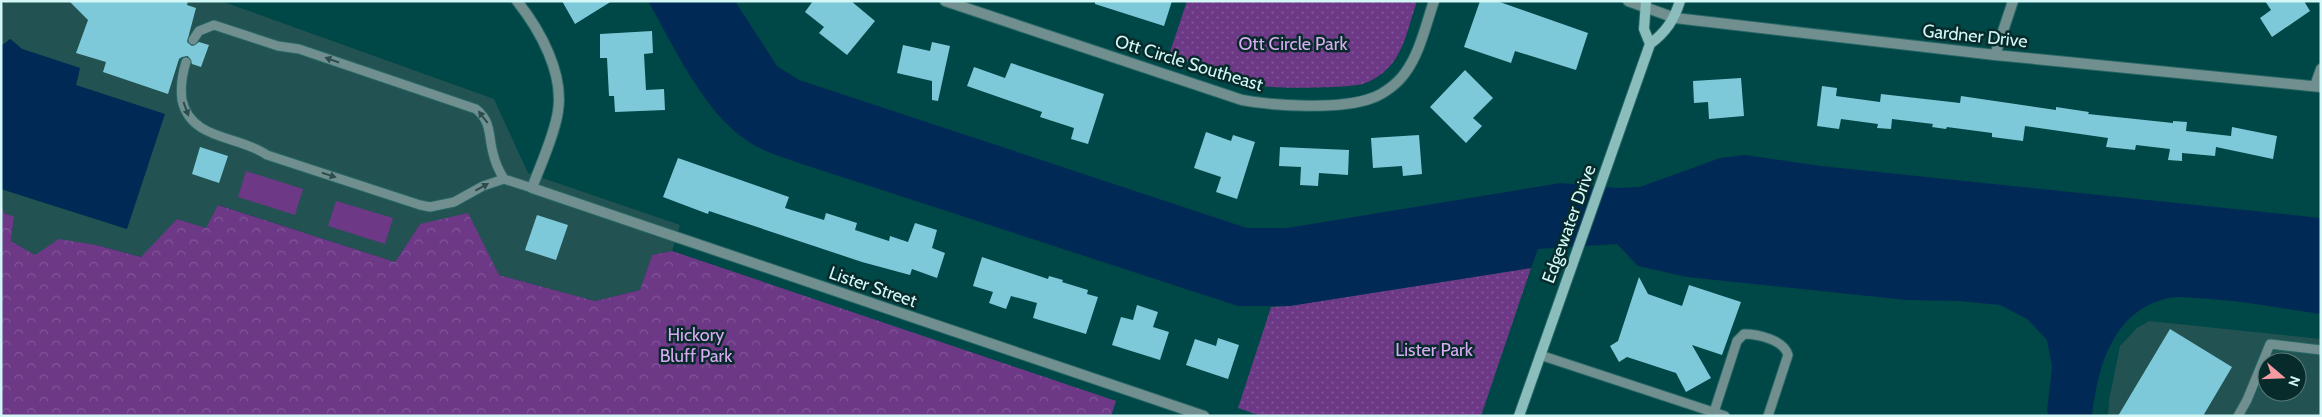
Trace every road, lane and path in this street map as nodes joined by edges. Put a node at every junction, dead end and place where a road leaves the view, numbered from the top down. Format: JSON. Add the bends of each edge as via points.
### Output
{"nodes":[{"id":1,"x":517,"y":1,"type":"edge"},
{"id":2,"x":945,"y":1,"type":"edge"},
{"id":3,"x":1434,"y":1,"type":"edge"},
{"id":4,"x":1628,"y":1,"type":"edge"},
{"id":5,"x":1680,"y":1,"type":"edge"},
{"id":6,"x":2014,"y":1,"type":"edge"},
{"id":7,"x":1645,"y":4,"type":"edge"},
{"id":8,"x":1675,"y":18,"type":"junction"},
{"id":9,"x":193,"y":40,"type":"dead end"},
{"id":10,"x":1650,"y":44,"type":"junction"},
{"id":11,"x":1995,"y":55,"type":"junction"},
{"id":12,"x":186,"y":62,"type":"dead end"},
{"id":13,"x":2321,"y":69,"type":"edge"},
{"id":14,"x":2318,"y":87,"type":"edge"},
{"id":15,"x":504,"y":178,"type":"junction"},
{"id":16,"x":532,"y":188,"type":"junction"},
{"id":17,"x":2321,"y":350,"type":"edge"},
{"id":18,"x":1540,"y":355,"type":"junction"},
{"id":19,"x":1714,"y":412,"type":"junction"},
{"id":20,"x":1204,"y":416,"type":"edge"},
{"id":21,"x":1519,"y":416,"type":"edge"},
{"id":22,"x":1724,"y":416,"type":"edge"},
{"id":23,"x":1768,"y":416,"type":"edge"},
{"id":24,"x":2238,"y":416,"type":"edge"}],
"edges":[{"from":1,"to":16,"type":"street","via":[[545,48],[559,92],[558,112]]},
{"from":2,"to":3,"type":"street","name":"Ott Circle Southeast","via":[[1242,100],[1284,105],[1345,104],[1372,98],[1390,88],[1406,73]]},
{"from":4,"to":7,"type":"street","name":"Gardner Drive"},
{"from":5,"to":8,"type":"street","name":"Edgewater Drive"},
{"from":6,"to":11,"type":"street"},
{"from":7,"to":8,"type":"street","name":"Gardner Drive"},
{"from":7,"to":10,"type":"street","via":[[1644,28]]},
{"from":8,"to":10,"type":"street","name":"Edgewater Drive"},
{"from":8,"to":11,"type":"street","name":"Gardner Drive"},
{"from":15,"to":9,"type":"lane","one_way":true,"via":[[492,153],[490,128],[476,110],[299,49],[278,46],[214,25],[199,31]]},
{"from":10,"to":18,"type":"street","name":"Edgewater Drive"},
{"from":11,"to":14,"type":"street","name":"Gardner Drive"},
{"from":12,"to":15,"type":"lane","one_way":true,"via":[[180,86],[188,116],[195,125],[267,155],[430,207],[454,202]]},
{"from":13,"to":14,"type":"street"},
{"from":15,"to":16,"type":"lane"},
{"from":16,"to":20,"type":"street","name":"Lister Street"},
{"from":17,"to":24,"type":"lane","via":[[2270,344],[2248,400]]},
{"from":18,"to":19,"type":"lane"},
{"from":18,"to":21,"type":"street","name":"Edgewater Drive"},
{"from":19,"to":22,"type":"lane"},
{"from":19,"to":23,"type":"lane","via":[[1737,341],[1744,334],[1751,334],[1781,344],[1788,355]]}]}
